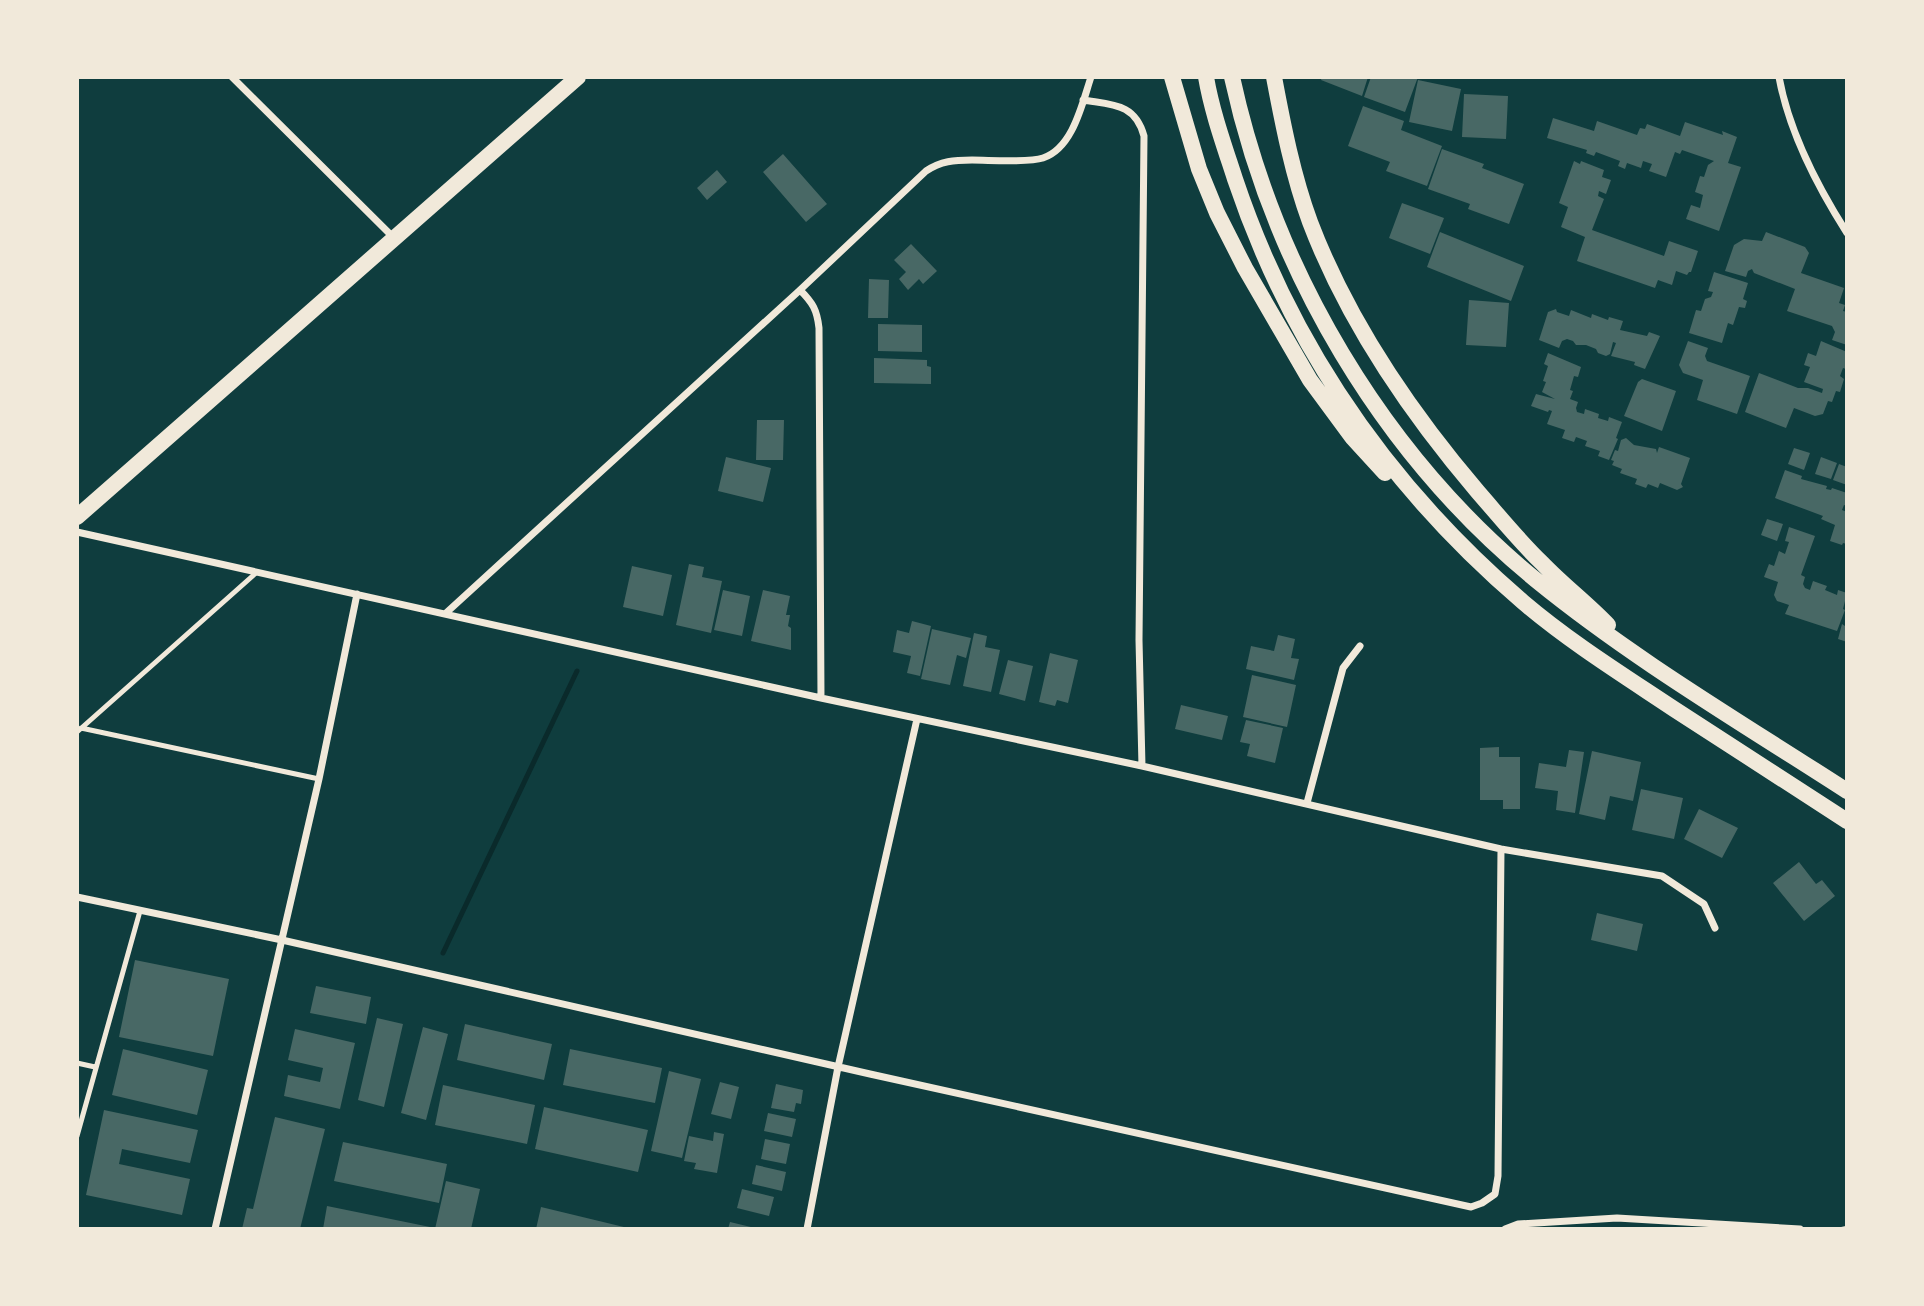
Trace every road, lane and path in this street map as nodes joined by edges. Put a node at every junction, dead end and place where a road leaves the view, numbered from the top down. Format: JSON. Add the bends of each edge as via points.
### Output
{"nodes":[{"id":1,"x":232,"y":77,"type":"edge"},
{"id":2,"x":578,"y":77,"type":"edge"},
{"id":3,"x":1091,"y":77,"type":"edge"},
{"id":4,"x":1172,"y":77,"type":"edge"},
{"id":5,"x":1206,"y":77,"type":"edge"},
{"id":6,"x":1232,"y":77,"type":"edge"},
{"id":7,"x":1274,"y":77,"type":"edge"},
{"id":8,"x":1779,"y":77,"type":"edge"},
{"id":9,"x":1083,"y":100,"type":"junction"},
{"id":10,"x":1847,"y":233,"type":"edge"},
{"id":11,"x":394,"y":238,"type":"junction"},
{"id":12,"x":800,"y":290,"type":"junction"},
{"id":13,"x":77,"y":516,"type":"edge"},
{"id":14,"x":1443,"y":527,"type":"junction"},
{"id":15,"x":77,"y":532,"type":"edge"},
{"id":16,"x":257,"y":572,"type":"junction"},
{"id":17,"x":357,"y":594,"type":"junction"},
{"id":18,"x":446,"y":613,"type":"junction"},
{"id":19,"x":1360,"y":646,"type":"dead end"},
{"id":20,"x":1632,"y":651,"type":"junction"},
{"id":21,"x":821,"y":698,"type":"junction"},
{"id":22,"x":917,"y":719,"type":"junction"},
{"id":23,"x":79,"y":730,"type":"edge"},
{"id":24,"x":1142,"y":766,"type":"junction"},
{"id":25,"x":319,"y":779,"type":"junction"},
{"id":26,"x":1847,"y":791,"type":"edge"},
{"id":27,"x":1307,"y":803,"type":"junction"},
{"id":28,"x":1847,"y":821,"type":"edge"},
{"id":29,"x":1502,"y":849,"type":"junction"},
{"id":30,"x":77,"y":897,"type":"edge"},
{"id":31,"x":140,"y":911,"type":"junction"},
{"id":32,"x":1715,"y":928,"type":"dead end"},
{"id":33,"x":282,"y":940,"type":"junction"},
{"id":34,"x":77,"y":1063,"type":"edge"},
{"id":35,"x":838,"y":1067,"type":"junction"},
{"id":36,"x":95,"y":1068,"type":"junction"},
{"id":37,"x":77,"y":1136,"type":"edge"},
{"id":38,"x":1847,"y":1227,"type":"edge"},
{"id":39,"x":215,"y":1229,"type":"edge"},
{"id":40,"x":807,"y":1229,"type":"edge"},
{"id":41,"x":1505,"y":1229,"type":"edge"},
{"id":42,"x":1800,"y":1229,"type":"edge"},
{"id":43,"x":1838,"y":1229,"type":"edge"}],
"edges":[{"from":1,"to":11,"type":"street"},
{"from":2,"to":11,"type":"main road"},
{"from":3,"to":9,"type":"street"},
{"from":4,"to":14,"type":"main road","via":[[1217,213],[1310,380],[1352,437]]},
{"from":5,"to":14,"type":"main road","via":[[1245,209],[1291,313],[1361,427]]},
{"from":6,"to":20,"type":"main road","via":[[1256,169],[1279,228],[1335,343],[1369,397],[1445,492],[1489,538],[1535,579]]},
{"from":7,"to":20,"type":"main road","via":[[1310,220],[1334,276],[1391,380],[1505,523]]},
{"from":8,"to":10,"type":"street","via":[[1808,160]]},
{"from":9,"to":12,"type":"street","via":[[1064,143],[1054,153],[1040,159],[957,160],[938,163],[926,171]]},
{"from":9,"to":24,"type":"street","via":[[1132,113],[1144,136]]},
{"from":11,"to":13,"type":"main road"},
{"from":12,"to":18,"type":"street"},
{"from":12,"to":21,"type":"street","via":[[818,313],[819,328]]},
{"from":14,"to":28,"type":"main road","via":[[1570,639]]},
{"from":15,"to":16,"type":"street"},
{"from":16,"to":17,"type":"street"},
{"from":16,"to":23,"type":"lane"},
{"from":17,"to":18,"type":"street"},
{"from":17,"to":25,"type":"street"},
{"from":18,"to":21,"type":"street"},
{"from":19,"to":27,"type":"street","via":[[1343,668]]},
{"from":20,"to":26,"type":"main road"},
{"from":21,"to":22,"type":"street"},
{"from":22,"to":24,"type":"street"},
{"from":22,"to":35,"type":"street"},
{"from":23,"to":25,"type":"lane"},
{"from":24,"to":27,"type":"street"},
{"from":25,"to":33,"type":"street"},
{"from":27,"to":29,"type":"street"},
{"from":29,"to":32,"type":"street","via":[[1662,876],[1704,904]]},
{"from":29,"to":35,"type":"street","via":[[1498,1175],[1495,1194],[1471,1207]]},
{"from":30,"to":31,"type":"street"},
{"from":31,"to":33,"type":"street"},
{"from":31,"to":36,"type":"lane"},
{"from":33,"to":35,"type":"street"},
{"from":33,"to":39,"type":"street"},
{"from":34,"to":36,"type":"lane"},
{"from":35,"to":40,"type":"street"},
{"from":36,"to":37,"type":"lane"},
{"from":38,"to":43,"type":"path"},
{"from":41,"to":42,"type":"street","via":[[1518,1224],[1616,1218]]}]}
